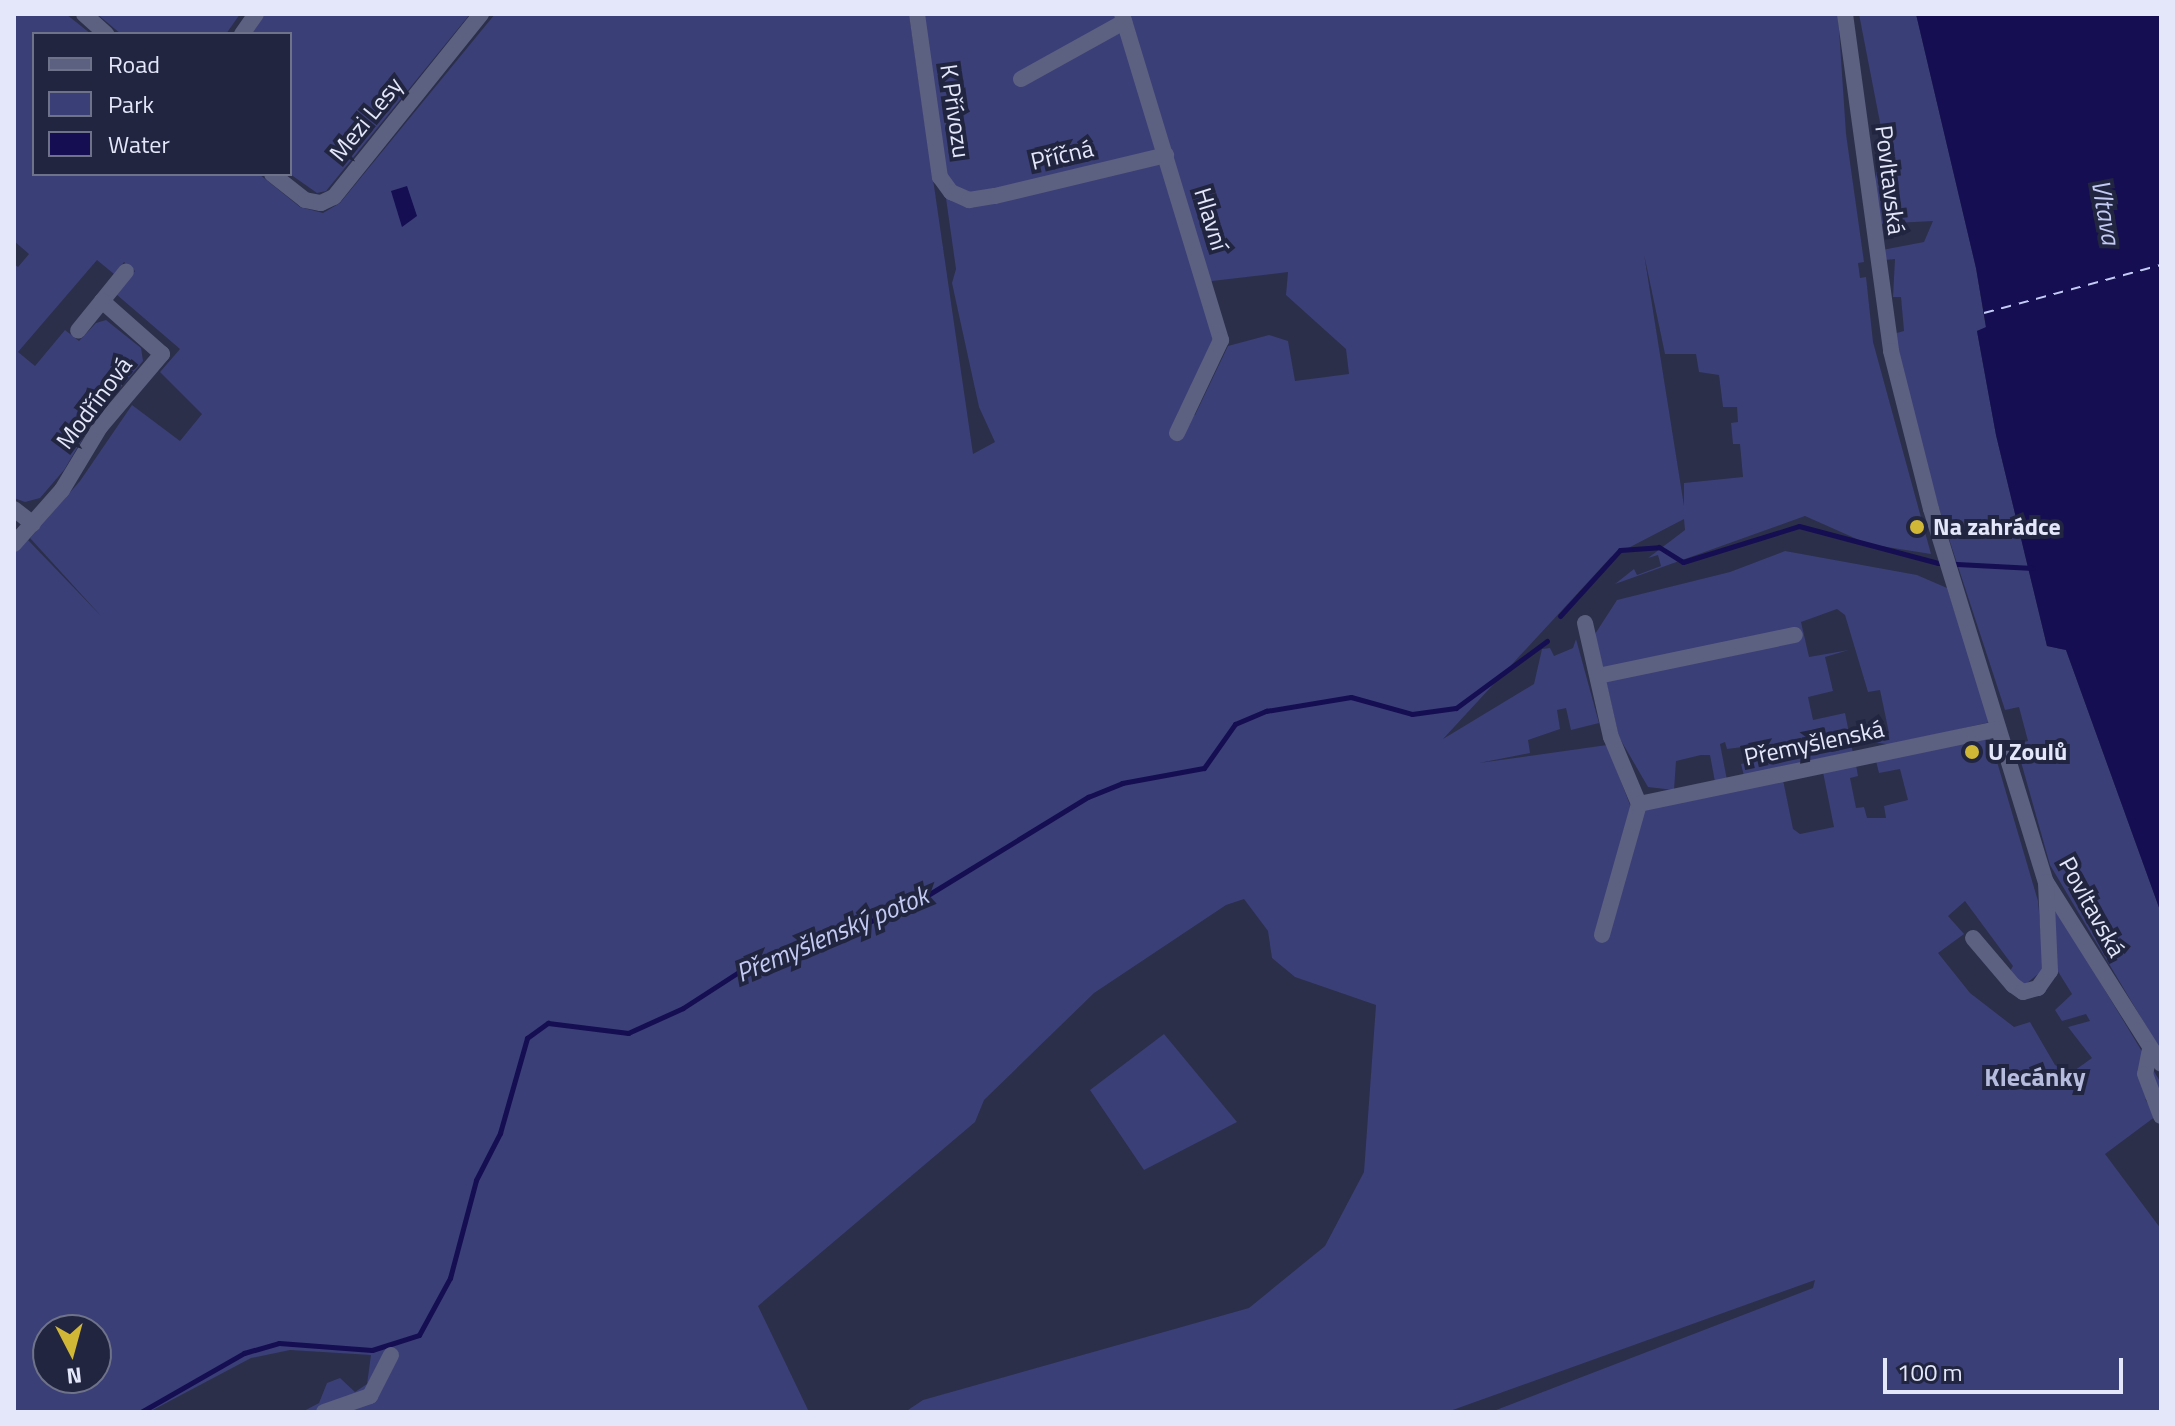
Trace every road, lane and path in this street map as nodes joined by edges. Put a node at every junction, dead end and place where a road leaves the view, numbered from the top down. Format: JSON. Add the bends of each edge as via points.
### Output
{"nodes":[{"id":1,"x":84,"y":14,"type":"edge"},
{"id":2,"x":256,"y":14,"type":"edge"},
{"id":3,"x":481,"y":14,"type":"edge"},
{"id":4,"x":917,"y":14,"type":"edge"},
{"id":5,"x":1845,"y":14,"type":"edge"},
{"id":6,"x":1123,"y":18,"type":"edge"},
{"id":7,"x":104,"y":32,"type":"edge"},
{"id":8,"x":243,"y":32,"type":"edge"},
{"id":9,"x":1021,"y":79,"type":"dead end"},
{"id":10,"x":1166,"y":155,"type":"junction"},
{"id":11,"x":275,"y":176,"type":"edge"},
{"id":12,"x":969,"y":200,"type":"joint"},
{"id":13,"x":126,"y":271,"type":"dead end"},
{"id":14,"x":102,"y":301,"type":"junction"},
{"id":15,"x":78,"y":331,"type":"dead end"},
{"id":16,"x":1177,"y":433,"type":"dead end"},
{"id":17,"x":14,"y":509,"type":"edge"},
{"id":18,"x":33,"y":524,"type":"junction"},
{"id":19,"x":14,"y":544,"type":"edge"},
{"id":20,"x":1585,"y":623,"type":"dead end"},
{"id":21,"x":1795,"y":635,"type":"dead end"},
{"id":22,"x":1598,"y":676,"type":"junction"},
{"id":23,"x":1998,"y":729,"type":"junction"},
{"id":24,"x":1639,"y":804,"type":"junction"},
{"id":25,"x":2046,"y":882,"type":"junction"},
{"id":26,"x":1602,"y":935,"type":"dead end"},
{"id":27,"x":1973,"y":938,"type":"dead end"},
{"id":28,"x":2150,"y":1049,"type":"junction"},
{"id":29,"x":2161,"y":1064,"type":"edge"},
{"id":30,"x":2161,"y":1116,"type":"edge"},
{"id":31,"x":391,"y":1355,"type":"dead end"},
{"id":32,"x":324,"y":1412,"type":"edge"}],
"edges":[{"from":1,"to":7,"type":"street"},
{"from":2,"to":8,"type":"street"},
{"from":3,"to":11,"type":"street","name":"Mezi Lesy","via":[[334,197],[321,203],[305,200]]},
{"from":4,"to":12,"type":"street","name":"K Přívozu","via":[[940,177],[951,192]]},
{"from":5,"to":23,"type":"street","name":"Povltavská","via":[[1891,351]]},
{"from":6,"to":9,"type":"street"},
{"from":6,"to":10,"type":"street","name":"Hlavní"},
{"from":10,"to":12,"type":"street","name":"Příčná"},
{"from":10,"to":16,"type":"street","name":"Hlavní","via":[[1221,340]]},
{"from":13,"to":14,"type":"street"},
{"from":14,"to":15,"type":"street"},
{"from":14,"to":18,"type":"street","name":"Modřínová","via":[[162,354],[100,427],[62,490]]},
{"from":17,"to":18,"type":"street"},
{"from":18,"to":19,"type":"street","name":"Modřínová"},
{"from":20,"to":22,"type":"street"},
{"from":21,"to":22,"type":"street"},
{"from":22,"to":24,"type":"street","via":[[1611,737]]},
{"from":23,"to":24,"type":"street","name":"Přemyšlenská"},
{"from":23,"to":25,"type":"street","name":"Povltavská"},
{"from":24,"to":26,"type":"street"},
{"from":25,"to":27,"type":"street","via":[[2050,971],[2038,988],[2023,992],[2013,985]]},
{"from":25,"to":28,"type":"street","name":"Povltavská"},
{"from":28,"to":29,"type":"street","name":"Povltavská"},
{"from":28,"to":30,"type":"street","via":[[2145,1074]]},
{"from":31,"to":32,"type":"street","via":[[370,1396]]}]}
